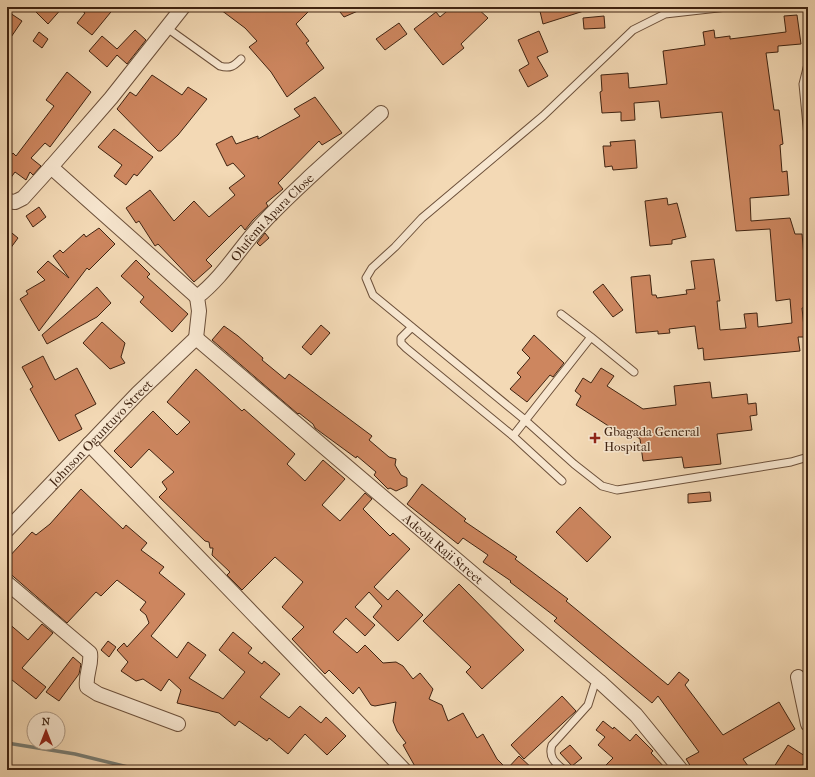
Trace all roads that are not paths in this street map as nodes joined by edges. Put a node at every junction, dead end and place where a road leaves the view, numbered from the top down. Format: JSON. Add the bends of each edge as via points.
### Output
{"nodes":[{"id":1,"x":184,"y":7,"type":"edge"},
{"id":2,"x":727,"y":7,"type":"edge"},
{"id":3,"x":167,"y":28,"type":"junction"},
{"id":4,"x":241,"y":59,"type":"dead end"},
{"id":5,"x":808,"y":64,"type":"edge"},
{"id":6,"x":381,"y":113,"type":"dead end"},
{"id":7,"x":808,"y":136,"type":"edge"},
{"id":8,"x":51,"y":167,"type":"junction"},
{"id":9,"x":7,"y":201,"type":"edge"},
{"id":10,"x":197,"y":297,"type":"junction"},
{"id":11,"x":561,"y":314,"type":"dead end"},
{"id":12,"x":412,"y":327,"type":"junction"},
{"id":13,"x":591,"y":336,"type":"junction"},
{"id":14,"x":196,"y":338,"type":"junction"},
{"id":15,"x":634,"y":372,"type":"dead end"},
{"id":16,"x":525,"y":420,"type":"junction"},
{"id":17,"x":512,"y":436,"type":"junction"},
{"id":18,"x":89,"y":444,"type":"junction"},
{"id":19,"x":808,"y":457,"type":"edge"},
{"id":20,"x":562,"y":481,"type":"dead end"},
{"id":21,"x":7,"y":530,"type":"edge"},
{"id":22,"x":7,"y":583,"type":"edge"},
{"id":23,"x":798,"y":677,"type":"dead end"},
{"id":24,"x":599,"y":681,"type":"junction"},
{"id":25,"x":178,"y":724,"type":"dead end"},
{"id":26,"x":808,"y":724,"type":"edge"},
{"id":27,"x":404,"y":770,"type":"edge"},
{"id":28,"x":564,"y":770,"type":"edge"},
{"id":29,"x":681,"y":770,"type":"edge"}],
"edges":[{"from":1,"to":3,"type":"street"},
{"from":2,"to":12,"type":"lane","via":[[665,14],[633,30],[542,116],[422,218],[372,268],[366,278],[373,295]]},
{"from":3,"to":4,"type":"lane","via":[[220,66],[233,67]]},
{"from":3,"to":8,"type":"street"},
{"from":5,"to":7,"type":"lane","via":[[803,84]]},
{"from":6,"to":10,"type":"street","name":"Olufemi Apara Close","via":[[260,226],[226,268]]},
{"from":8,"to":9,"type":"street","via":[[23,198],[15,202]]},
{"from":8,"to":10,"type":"street"},
{"from":10,"to":14,"type":"street"},
{"from":11,"to":13,"type":"lane"},
{"from":12,"to":16,"type":"lane"},
{"from":12,"to":17,"type":"lane","via":[[401,338],[401,343]]},
{"from":13,"to":15,"type":"lane"},
{"from":13,"to":16,"type":"lane"},
{"from":14,"to":18,"type":"street","name":"Johnson Oguntuyo Street"},
{"from":14,"to":24,"type":"street","name":"Adeola Raji Street"},
{"from":16,"to":17,"type":"lane"},
{"from":16,"to":19,"type":"lane","via":[[602,486],[617,490],[791,462]]},
{"from":17,"to":20,"type":"lane"},
{"from":18,"to":21,"type":"street","name":"Johnson Oguntuyo Street"},
{"from":18,"to":27,"type":"street"},
{"from":22,"to":25,"type":"street","via":[[90,653],[92,660],[86,680],[87,687],[98,694]]},
{"from":23,"to":26,"type":"street"},
{"from":24,"to":28,"type":"lane","via":[[594,686],[588,704],[550,750],[552,759]]},
{"from":24,"to":29,"type":"street","name":"Adeola Raji Street","via":[[636,715]]}]}
